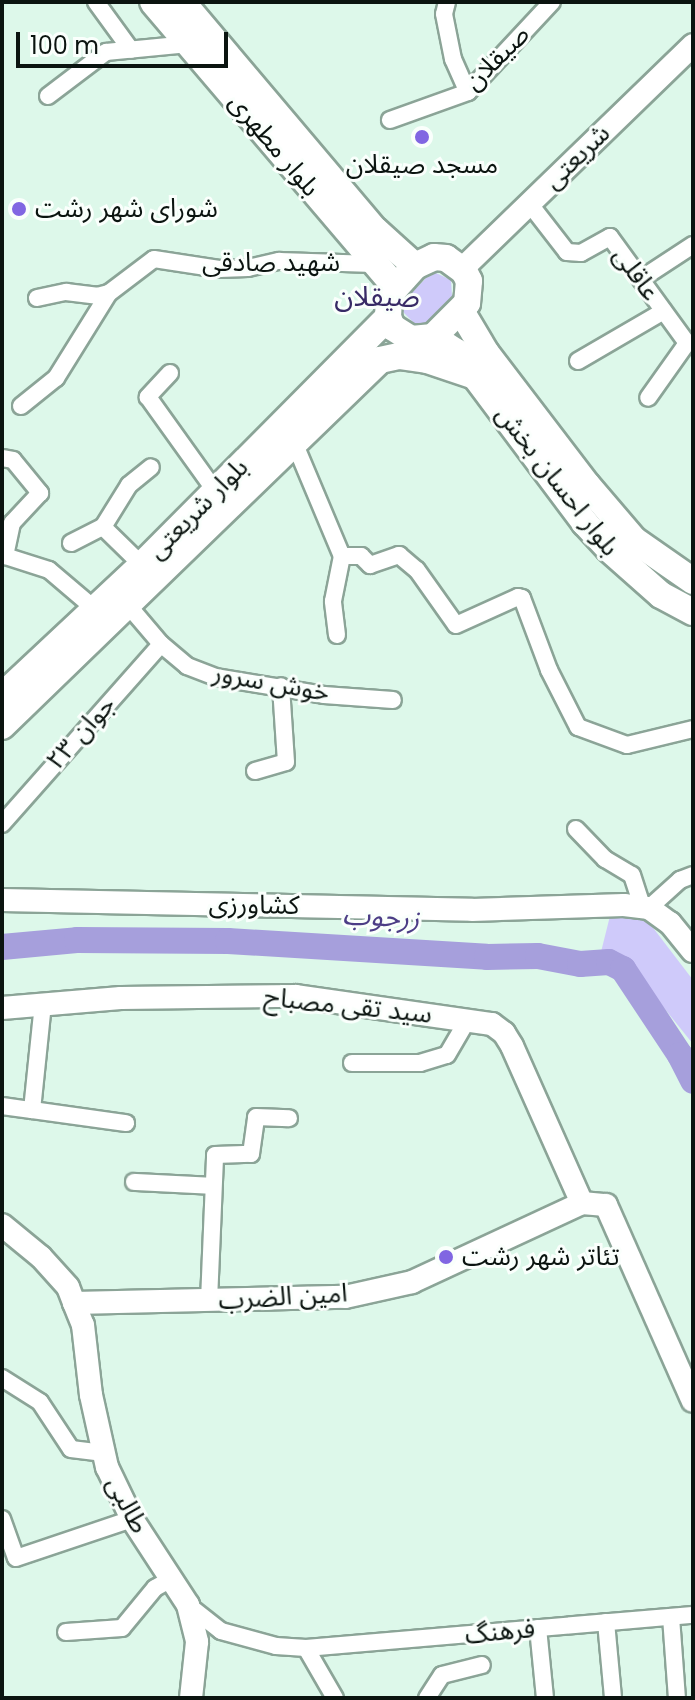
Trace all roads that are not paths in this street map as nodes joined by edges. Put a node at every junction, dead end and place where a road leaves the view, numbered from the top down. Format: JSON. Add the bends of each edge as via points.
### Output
{"nodes":[{"id":1,"x":96,"y":2,"type":"edge"},
{"id":2,"x":153,"y":2,"type":"edge"},
{"id":3,"x":182,"y":2,"type":"edge"},
{"id":4,"x":447,"y":2,"type":"edge"},
{"id":5,"x":552,"y":2,"type":"edge"},
{"id":6,"x":189,"y":44,"type":"junction"},
{"id":7,"x":693,"y":45,"type":"edge"},
{"id":8,"x":131,"y":50,"type":"junction"},
{"id":9,"x":468,"y":92,"type":"junction"},
{"id":10,"x":48,"y":96,"type":"dead end"},
{"id":11,"x":390,"y":120,"type":"dead end"},
{"id":12,"x":529,"y":203,"type":"junction"},
{"id":13,"x":693,"y":245,"type":"edge"},
{"id":14,"x":374,"y":264,"type":"junction"},
{"id":15,"x":415,"y":266,"type":"junction"},
{"id":16,"x":462,"y":269,"type":"junction"},
{"id":17,"x":641,"y":279,"type":"junction"},
{"id":18,"x":395,"y":286,"type":"junction"},
{"id":19,"x":109,"y":293,"type":"junction"},
{"id":20,"x":37,"y":298,"type":"dead end"},
{"id":21,"x":461,"y":311,"type":"junction"},
{"id":22,"x":664,"y":311,"type":"junction"},
{"id":23,"x":388,"y":317,"type":"junction"},
{"id":24,"x":433,"y":337,"type":"junction"},
{"id":25,"x":367,"y":361,"type":"junction"},
{"id":26,"x":578,"y":361,"type":"dead end"},
{"id":27,"x":170,"y":373,"type":"dead end"},
{"id":28,"x":475,"y":376,"type":"junction"},
{"id":29,"x":648,"y":398,"type":"dead end"},
{"id":30,"x":21,"y":406,"type":"dead end"},
{"id":31,"x":294,"y":442,"type":"junction"},
{"id":32,"x":2,"y":458,"type":"edge"},
{"id":33,"x":151,"y":467,"type":"dead end"},
{"id":34,"x":216,"y":492,"type":"junction"},
{"id":35,"x":103,"y":527,"type":"junction"},
{"id":36,"x":71,"y":543,"type":"dead end"},
{"id":37,"x":3,"y":556,"type":"edge"},
{"id":38,"x":342,"y":556,"type":"junction"},
{"id":39,"x":142,"y":565,"type":"junction"},
{"id":40,"x":693,"y":581,"type":"edge"},
{"id":41,"x":127,"y":604,"type":"junction"},
{"id":42,"x":96,"y":610,"type":"junction"},
{"id":43,"x":693,"y":612,"type":"edge"},
{"id":44,"x":337,"y":635,"type":"dead end"},
{"id":45,"x":161,"y":644,"type":"junction"},
{"id":46,"x":281,"y":686,"type":"junction"},
{"id":47,"x":2,"y":696,"type":"edge"},
{"id":48,"x":393,"y":700,"type":"dead end"},
{"id":49,"x":2,"y":726,"type":"edge"},
{"id":50,"x":693,"y":729,"type":"edge"},
{"id":51,"x":255,"y":771,"type":"dead end"},
{"id":52,"x":2,"y":824,"type":"edge"},
{"id":53,"x":576,"y":829,"type":"dead end"},
{"id":54,"x":693,"y":875,"type":"edge"},
{"id":55,"x":2,"y":900,"type":"edge"},
{"id":56,"x":646,"y":907,"type":"junction"},
{"id":57,"x":693,"y":951,"type":"edge"},
{"id":58,"x":43,"y":1004,"type":"junction"},
{"id":59,"x":2,"y":1008,"type":"edge"},
{"id":60,"x":468,"y":1019,"type":"junction"},
{"id":61,"x":352,"y":1063,"type":"dead end"},
{"id":62,"x":2,"y":1106,"type":"edge"},
{"id":63,"x":32,"y":1110,"type":"junction"},
{"id":64,"x":289,"y":1118,"type":"dead end"},
{"id":65,"x":126,"y":1123,"type":"dead end"},
{"id":66,"x":134,"y":1182,"type":"dead end"},
{"id":67,"x":212,"y":1186,"type":"junction"},
{"id":68,"x":582,"y":1203,"type":"junction"},
{"id":69,"x":2,"y":1225,"type":"edge"},
{"id":70,"x":209,"y":1301,"type":"junction"},
{"id":71,"x":74,"y":1303,"type":"junction"},
{"id":72,"x":2,"y":1378,"type":"edge"},
{"id":73,"x":693,"y":1401,"type":"edge"},
{"id":74,"x":104,"y":1453,"type":"junction"},
{"id":75,"x":2,"y":1519,"type":"edge"},
{"id":76,"x":132,"y":1519,"type":"junction"},
{"id":77,"x":9,"y":1550,"type":"edge"},
{"id":78,"x":171,"y":1579,"type":"junction"},
{"id":79,"x":188,"y":1605,"type":"junction"},
{"id":80,"x":693,"y":1615,"type":"edge"},
{"id":81,"x":671,"y":1617,"type":"junction"},
{"id":82,"x":606,"y":1622,"type":"junction"},
{"id":83,"x":538,"y":1628,"type":"junction"},
{"id":84,"x":66,"y":1632,"type":"dead end"},
{"id":85,"x":306,"y":1648,"type":"junction"},
{"id":86,"x":482,"y":1665,"type":"dead end"},
{"id":87,"x":191,"y":1698,"type":"edge"},
{"id":88,"x":335,"y":1698,"type":"edge"},
{"id":89,"x":427,"y":1698,"type":"edge"},
{"id":90,"x":545,"y":1698,"type":"edge"},
{"id":91,"x":613,"y":1698,"type":"edge"},
{"id":92,"x":677,"y":1698,"type":"edge"}],
"edges":[{"from":1,"to":8,"type":"street"},
{"from":2,"to":6,"type":"main road","name":"بلوار مطهری"},
{"from":3,"to":15,"type":"main road","name":"بلوار مطهری","via":[[375,230]]},
{"from":4,"to":9,"type":"street","via":[[444,14],[453,59]]},
{"from":5,"to":9,"type":"street","name":"صیقلان"},
{"from":6,"to":8,"type":"street"},
{"from":6,"to":14,"type":"main road","name":"بلوار مطهری"},
{"from":7,"to":12,"type":"main road","name":"شریعتی"},
{"from":8,"to":10,"type":"street","via":[[106,52]]},
{"from":9,"to":11,"type":"street","name":"صیقلان"},
{"from":12,"to":16,"type":"main road","name":"شریعتی"},
{"from":12,"to":17,"type":"street","name":"عاقلی","via":[[567,252],[581,253],[610,237]]},
{"from":13,"to":17,"type":"street"},
{"from":14,"to":18,"type":"main road","name":"بلوار مطهری"},
{"from":14,"to":19,"type":"street","name":"شهید صادقی","via":[[279,261],[219,269],[154,259]]},
{"from":15,"to":16,"type":"main road","via":[[434,257]]},
{"from":15,"to":18,"type":"main road"},
{"from":16,"to":21,"type":"main road","via":[[470,292]]},
{"from":17,"to":22,"type":"street","name":"عاقلی"},
{"from":18,"to":23,"type":"main road"},
{"from":19,"to":20,"type":"street"},
{"from":19,"to":30,"type":"street","via":[[56,378]]},
{"from":21,"to":24,"type":"main road"},
{"from":21,"to":40,"type":"main road","name":"بلوار احسان بخش","via":[[486,353],[634,540]]},
{"from":22,"to":26,"type":"street"},
{"from":22,"to":29,"type":"street","name":"عاقلی","via":[[687,343]]},
{"from":23,"to":24,"type":"main road","via":[[400,335],[422,341]]},
{"from":23,"to":25,"type":"main road","name":"بلوار شریعتی"},
{"from":24,"to":28,"type":"main road","name":"بلوار احسان بخش","via":[[456,352]]},
{"from":25,"to":28,"type":"main road","via":[[399,356]]},
{"from":25,"to":31,"type":"main road","name":"بلوار شریعتی"},
{"from":25,"to":34,"type":"main road","name":"بلوار شریعتی"},
{"from":27,"to":34,"type":"street","via":[[148,397]]},
{"from":28,"to":43,"type":"main road","name":"بلوار احسان بخش","via":[[601,541],[661,595]]},
{"from":31,"to":38,"type":"street"},
{"from":31,"to":41,"type":"main road","name":"بلوار شریعتی"},
{"from":32,"to":37,"type":"street","via":[[13,460],[40,493],[12,523]]},
{"from":33,"to":35,"type":"street","via":[[129,485]]},
{"from":34,"to":39,"type":"main road","name":"بلوار شریعتی"},
{"from":35,"to":36,"type":"street"},
{"from":35,"to":39,"type":"street"},
{"from":37,"to":42,"type":"street","via":[[49,570]]},
{"from":38,"to":44,"type":"street","via":[[333,601]]},
{"from":38,"to":50,"type":"street","via":[[361,556],[370,565],[399,555],[417,570],[456,625],[522,598],[578,727],[627,745]]},
{"from":39,"to":42,"type":"main road","name":"بلوار شریعتی"},
{"from":41,"to":45,"type":"street","name":"خوش سرور"},
{"from":41,"to":49,"type":"main road","name":"بلوار شریعتی"},
{"from":42,"to":47,"type":"main road","name":"بلوار شریعتی"},
{"from":45,"to":46,"type":"street","name":"خوش سرور","via":[[187,666],[215,677]]},
{"from":45,"to":52,"type":"street","name":"جوان ۲۳"},
{"from":46,"to":48,"type":"street","name":"خوش سرور"},
{"from":46,"to":51,"type":"street","via":[[286,762]]},
{"from":53,"to":56,"type":"street","via":[[605,859],[632,875]]},
{"from":54,"to":56,"type":"street"},
{"from":55,"to":56,"type":"main road","name":"کشاورزی","via":[[472,910]]},
{"from":56,"to":57,"type":"main road","via":[[670,923]]},
{"from":58,"to":59,"type":"main road","name":"سید تقی مصباح"},
{"from":58,"to":60,"type":"main road","name":"سید تقی مصباح","via":[[295,996]]},
{"from":58,"to":63,"type":"street"},
{"from":60,"to":61,"type":"street","via":[[447,1055],[420,1063]]},
{"from":60,"to":68,"type":"main road","name":"سید تقی مصباح","via":[[492,1024],[504,1033]]},
{"from":62,"to":63,"type":"street"},
{"from":63,"to":65,"type":"street"},
{"from":64,"to":67,"type":"street","via":[[256,1117],[251,1154],[215,1155]]},
{"from":66,"to":67,"type":"street"},
{"from":67,"to":70,"type":"street"},
{"from":68,"to":70,"type":"main road","name":"امین الضرب","via":[[412,1282],[345,1297]]},
{"from":68,"to":73,"type":"main road","via":[[606,1205]]},
{"from":69,"to":71,"type":"main road","via":[[41,1257],[68,1287]]},
{"from":70,"to":71,"type":"main road","name":"امین الضرب"},
{"from":71,"to":74,"type":"main road","name":"طالبی","via":[[83,1325]]},
{"from":72,"to":74,"type":"street","via":[[40,1402],[71,1449]]},
{"from":74,"to":76,"type":"main road","name":"طالبی"},
{"from":75,"to":77,"type":"street"},
{"from":76,"to":77,"type":"street"},
{"from":76,"to":78,"type":"main road","name":"طالبی"},
{"from":78,"to":79,"type":"main road","name":"طالبی"},
{"from":78,"to":84,"type":"street","via":[[155,1588],[122,1628]]},
{"from":79,"to":85,"type":"street","name":"فرهنگ","via":[[221,1631]]},
{"from":79,"to":87,"type":"main road","name":"طالبی","via":[[197,1642]]},
{"from":80,"to":81,"type":"street","name":"فرهنگ"},
{"from":81,"to":82,"type":"street","name":"فرهنگ"},
{"from":81,"to":92,"type":"street"},
{"from":82,"to":83,"type":"street","name":"فرهنگ"},
{"from":82,"to":91,"type":"street"},
{"from":83,"to":85,"type":"street","name":"فرهنگ"},
{"from":83,"to":90,"type":"street"},
{"from":85,"to":88,"type":"street"},
{"from":86,"to":89,"type":"street","via":[[442,1675]]}]}
